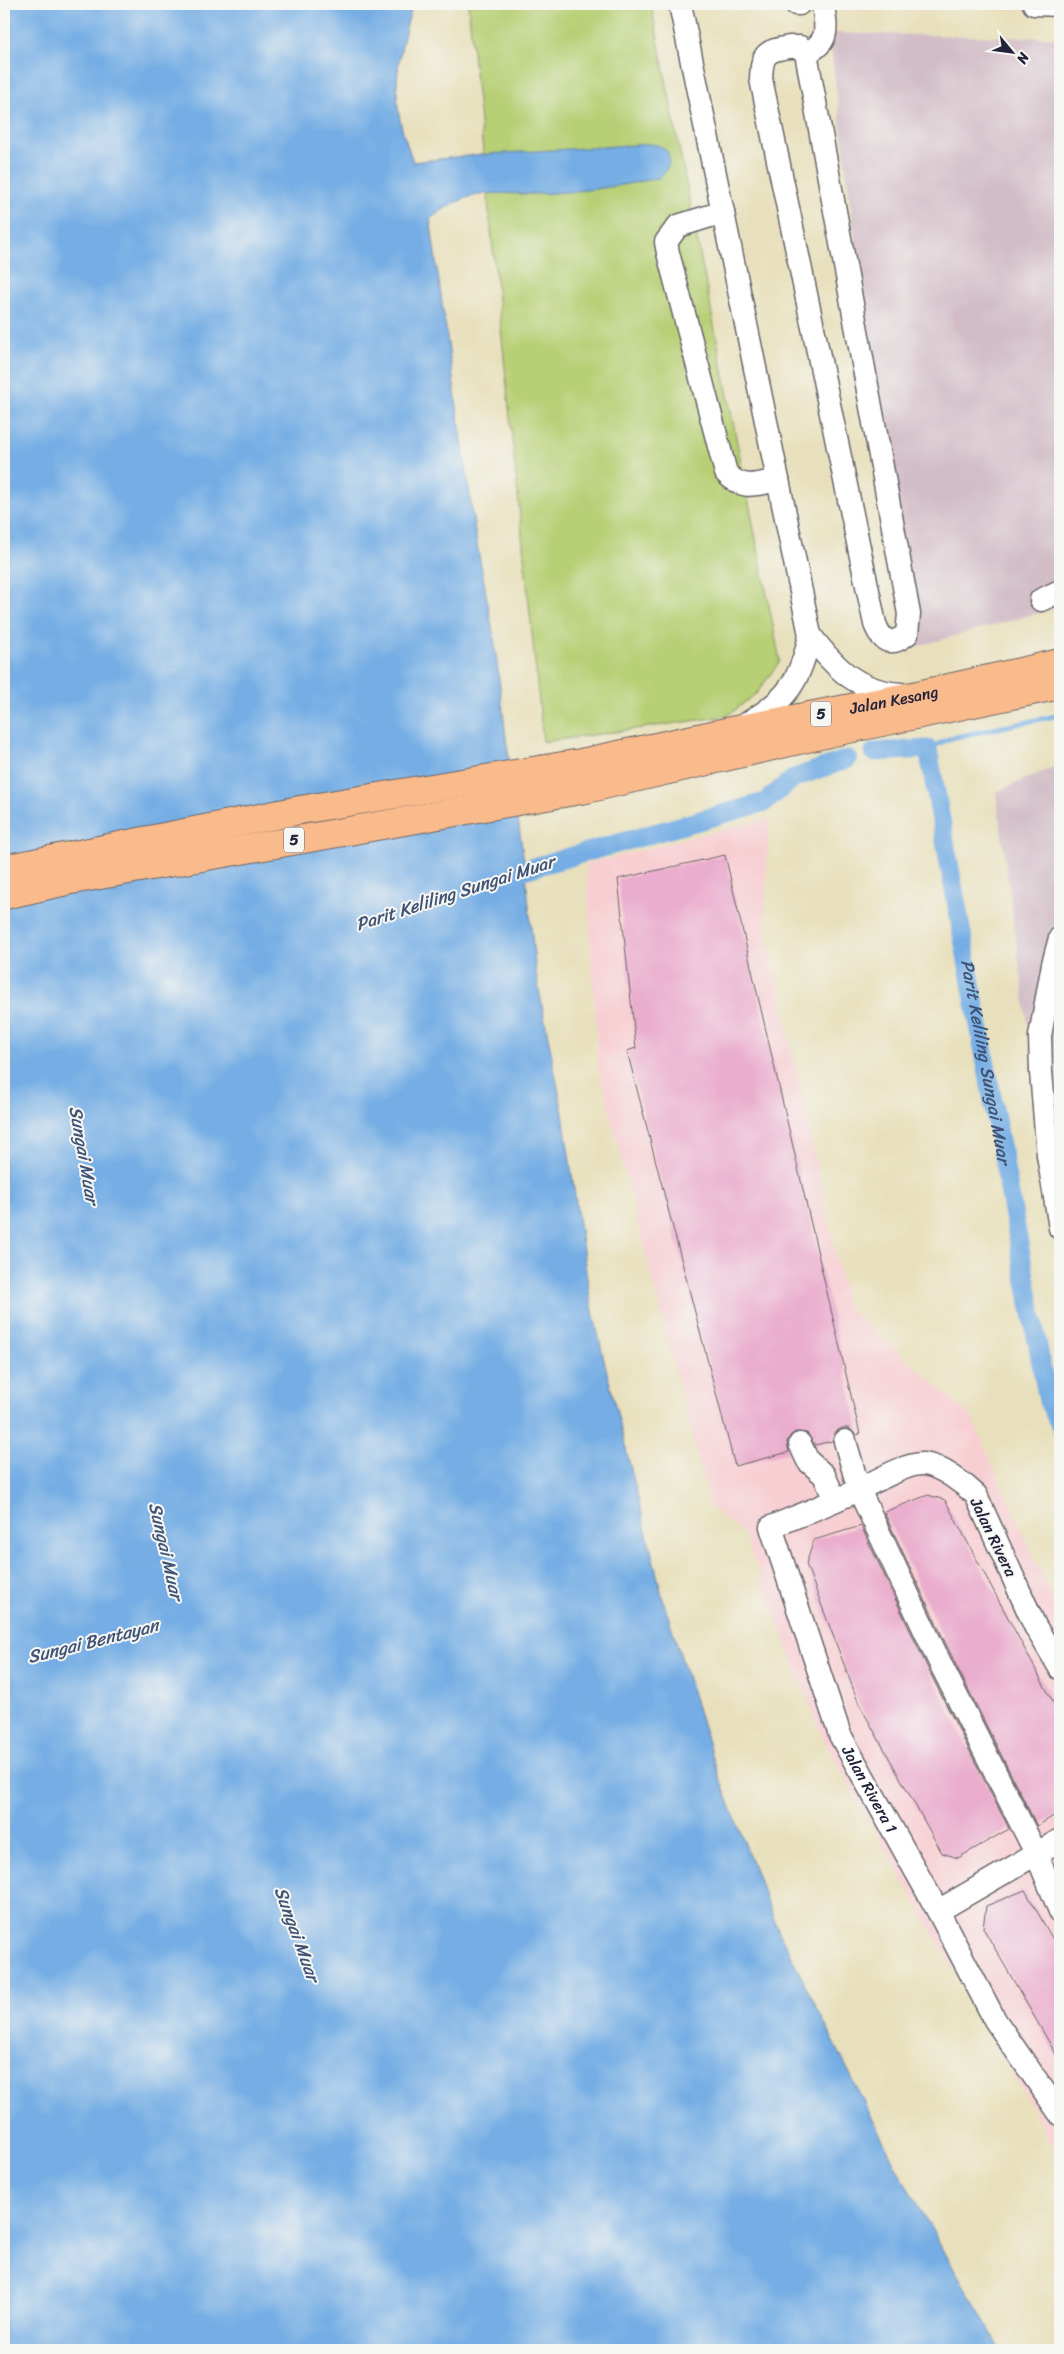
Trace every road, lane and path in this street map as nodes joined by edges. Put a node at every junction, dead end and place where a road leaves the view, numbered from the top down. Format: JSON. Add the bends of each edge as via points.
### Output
{"nodes":[{"id":1,"x":680,"y":4,"type":"edge"},
{"id":2,"x":824,"y":4,"type":"edge"},
{"id":3,"x":1034,"y":4,"type":"edge"},
{"id":4,"x":1060,"y":5,"type":"edge"},
{"id":5,"x":806,"y":53,"type":"junction"},
{"id":6,"x":723,"y":212,"type":"junction"},
{"id":7,"x":778,"y":480,"type":"junction"},
{"id":8,"x":810,"y":635,"type":"junction"},
{"id":9,"x":1060,"y":663,"type":"edge"},
{"id":10,"x":1060,"y":685,"type":"edge"},
{"id":11,"x":918,"y":695,"type":"junction"},
{"id":12,"x":736,"y":730,"type":"junction"},
{"id":13,"x":583,"y":776,"type":"junction"},
{"id":14,"x":4,"y":869,"type":"edge"},
{"id":15,"x":4,"y":894,"type":"edge"},
{"id":16,"x":1060,"y":938,"type":"edge"},
{"id":17,"x":1060,"y":1228,"type":"edge"},
{"id":18,"x":845,"y":1441,"type":"dead end"},
{"id":19,"x":800,"y":1444,"type":"dead end"},
{"id":20,"x":859,"y":1490,"type":"junction"},
{"id":21,"x":835,"y":1500,"type":"junction"},
{"id":22,"x":1060,"y":1668,"type":"edge"},
{"id":23,"x":1060,"y":1840,"type":"edge"},
{"id":24,"x":1036,"y":1853,"type":"junction"},
{"id":25,"x":938,"y":1911,"type":"junction"},
{"id":26,"x":1060,"y":1911,"type":"edge"},
{"id":27,"x":1060,"y":2114,"type":"edge"}],
"edges":[{"from":1,"to":6,"type":"street"},
{"from":2,"to":5,"type":"street","via":[[825,36],[817,47]]},
{"from":3,"to":4,"type":"street"},
{"from":5,"to":5,"type":"street","via":[[909,614],[907,634],[900,640],[889,642],[875,624],[761,79],[762,61],[772,50],[800,47]]},
{"from":6,"to":7,"type":"street"},
{"from":6,"to":7,"type":"street","via":[[678,226],[666,242],[668,253],[726,473],[744,486]]},
{"from":7,"to":8,"type":"street"},
{"from":8,"to":11,"type":"street","via":[[829,660],[871,690]]},
{"from":8,"to":12,"type":"street","via":[[804,663],[791,687],[772,710]]},
{"from":9,"to":11,"type":"main road","name":"Jalan Kesang","number":"5"},
{"from":10,"to":13,"type":"main road","name":"Jalan Kesang","number":"5","via":[[829,732]]},
{"from":11,"to":12,"type":"main road","name":"Jalan Kesang","number":"5"},
{"from":12,"to":13,"type":"main road","name":"Jalan Kesang","number":"5"},
{"from":13,"to":14,"type":"main road","number":"5","via":[[300,810]]},
{"from":13,"to":15,"type":"main road","number":"5"},
{"from":16,"to":17,"type":"street","via":[[1040,1036],[1048,1155]]},
{"from":18,"to":20,"type":"street"},
{"from":19,"to":21,"type":"street","via":[[808,1461],[824,1475]]},
{"from":20,"to":21,"type":"street","name":"Jalan Rivera 1"},
{"from":20,"to":22,"type":"street","name":"Jalan Rivera","via":[[892,1472],[924,1464],[962,1482],[976,1495],[1036,1626]]},
{"from":20,"to":24,"type":"street","via":[[942,1667]]},
{"from":21,"to":25,"type":"street","name":"Jalan Rivera 1","via":[[771,1527],[840,1735]]},
{"from":23,"to":24,"type":"street"},
{"from":24,"to":25,"type":"street"},
{"from":24,"to":26,"type":"street"},
{"from":25,"to":27,"type":"street","name":"Jalan Rivera 1","via":[[995,2020]]}]}
